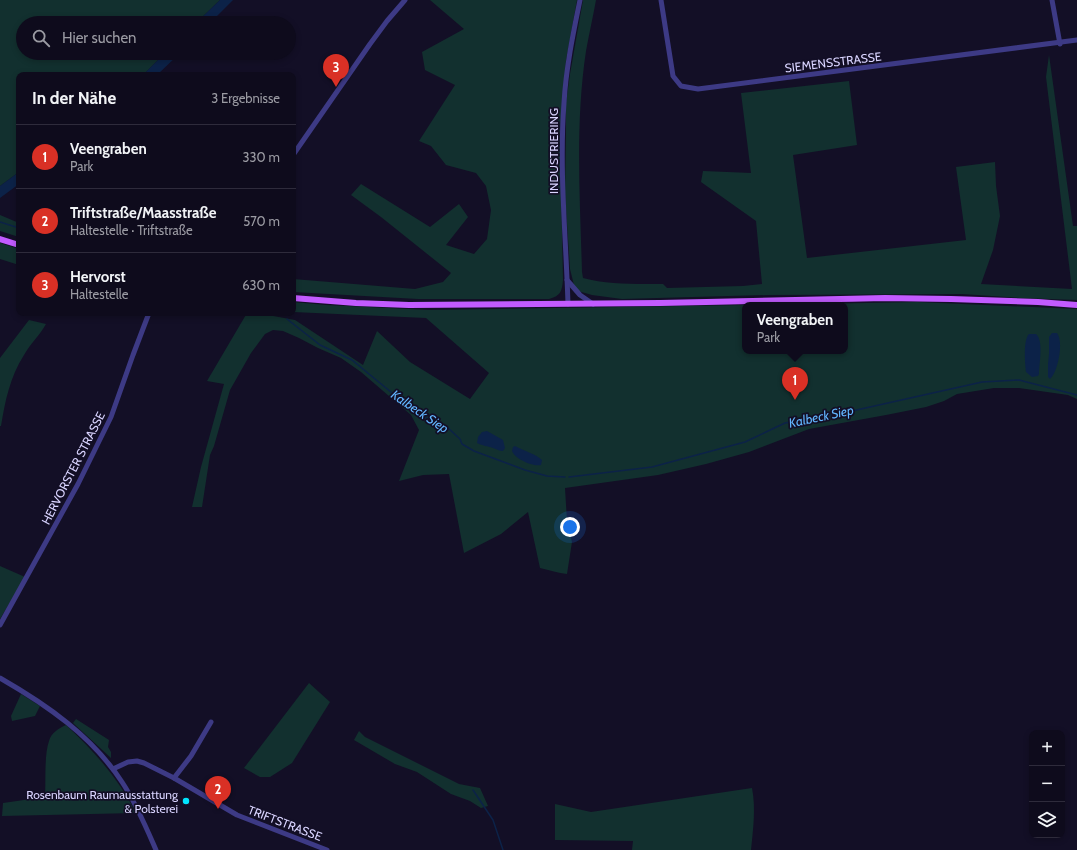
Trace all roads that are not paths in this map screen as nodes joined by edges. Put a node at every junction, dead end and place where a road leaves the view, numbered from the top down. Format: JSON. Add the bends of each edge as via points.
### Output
{"nodes":[{"id":1,"x":405,"y":0,"type":"edge"},
{"id":2,"x":580,"y":0,"type":"edge"},
{"id":3,"x":662,"y":0,"type":"edge"},
{"id":4,"x":1052,"y":0,"type":"edge"},
{"id":5,"x":1077,"y":40,"type":"edge"},
{"id":6,"x":1060,"y":44,"type":"junction"},
{"id":7,"x":296,"y":151,"type":"edge"},
{"id":8,"x":0,"y":239,"type":"edge"},
{"id":9,"x":16,"y":244,"type":"edge"},
{"id":10,"x":567,"y":280,"type":"junction"},
{"id":11,"x":296,"y":298,"type":"edge"},
{"id":12,"x":568,"y":304,"type":"junction"},
{"id":13,"x":593,"y":304,"type":"junction"},
{"id":14,"x":1077,"y":305,"type":"edge"},
{"id":15,"x":148,"y":316,"type":"edge"},
{"id":16,"x":0,"y":626,"type":"edge"},
{"id":17,"x":0,"y":678,"type":"edge"},
{"id":18,"x":211,"y":722,"type":"dead end"},
{"id":19,"x":113,"y":769,"type":"junction"},
{"id":20,"x":174,"y":778,"type":"junction"},
{"id":21,"x":156,"y":850,"type":"edge"},
{"id":22,"x":327,"y":850,"type":"edge"}],
"edges":[{"from":1,"to":7,"type":"street","via":[[387,20]]},
{"from":2,"to":10,"type":"street","name":"INDUSTRIERING","via":[[564,102],[563,205]]},
{"from":3,"to":6,"type":"street","name":"SIEMENSSTRASSE","via":[[673,76],[681,86],[698,89]]},
{"from":4,"to":6,"type":"street"},
{"from":5,"to":6,"type":"street","name":"SIEMENSSTRASSE"},
{"from":8,"to":9,"type":"main road"},
{"from":10,"to":12,"type":"street","name":"INDUSTRIERING"},
{"from":10,"to":13,"type":"street","via":[[580,295]]},
{"from":11,"to":12,"type":"main road","via":[[409,305]]},
{"from":12,"to":13,"type":"main road"},
{"from":13,"to":14,"type":"main road","via":[[951,298]]},
{"from":15,"to":16,"type":"street","name":"HERVORSTER STRASSE","via":[[111,417],[75,490]]},
{"from":17,"to":19,"type":"street","via":[[61,717],[92,745]]},
{"from":18,"to":20,"type":"street","via":[[192,756]]},
{"from":19,"to":20,"type":"street","name":"TRIFTSTRASSE","via":[[137,761]]},
{"from":19,"to":21,"type":"street","via":[[127,791]]},
{"from":20,"to":22,"type":"street","name":"TRIFTSTRASSE","via":[[237,815]]}]}
